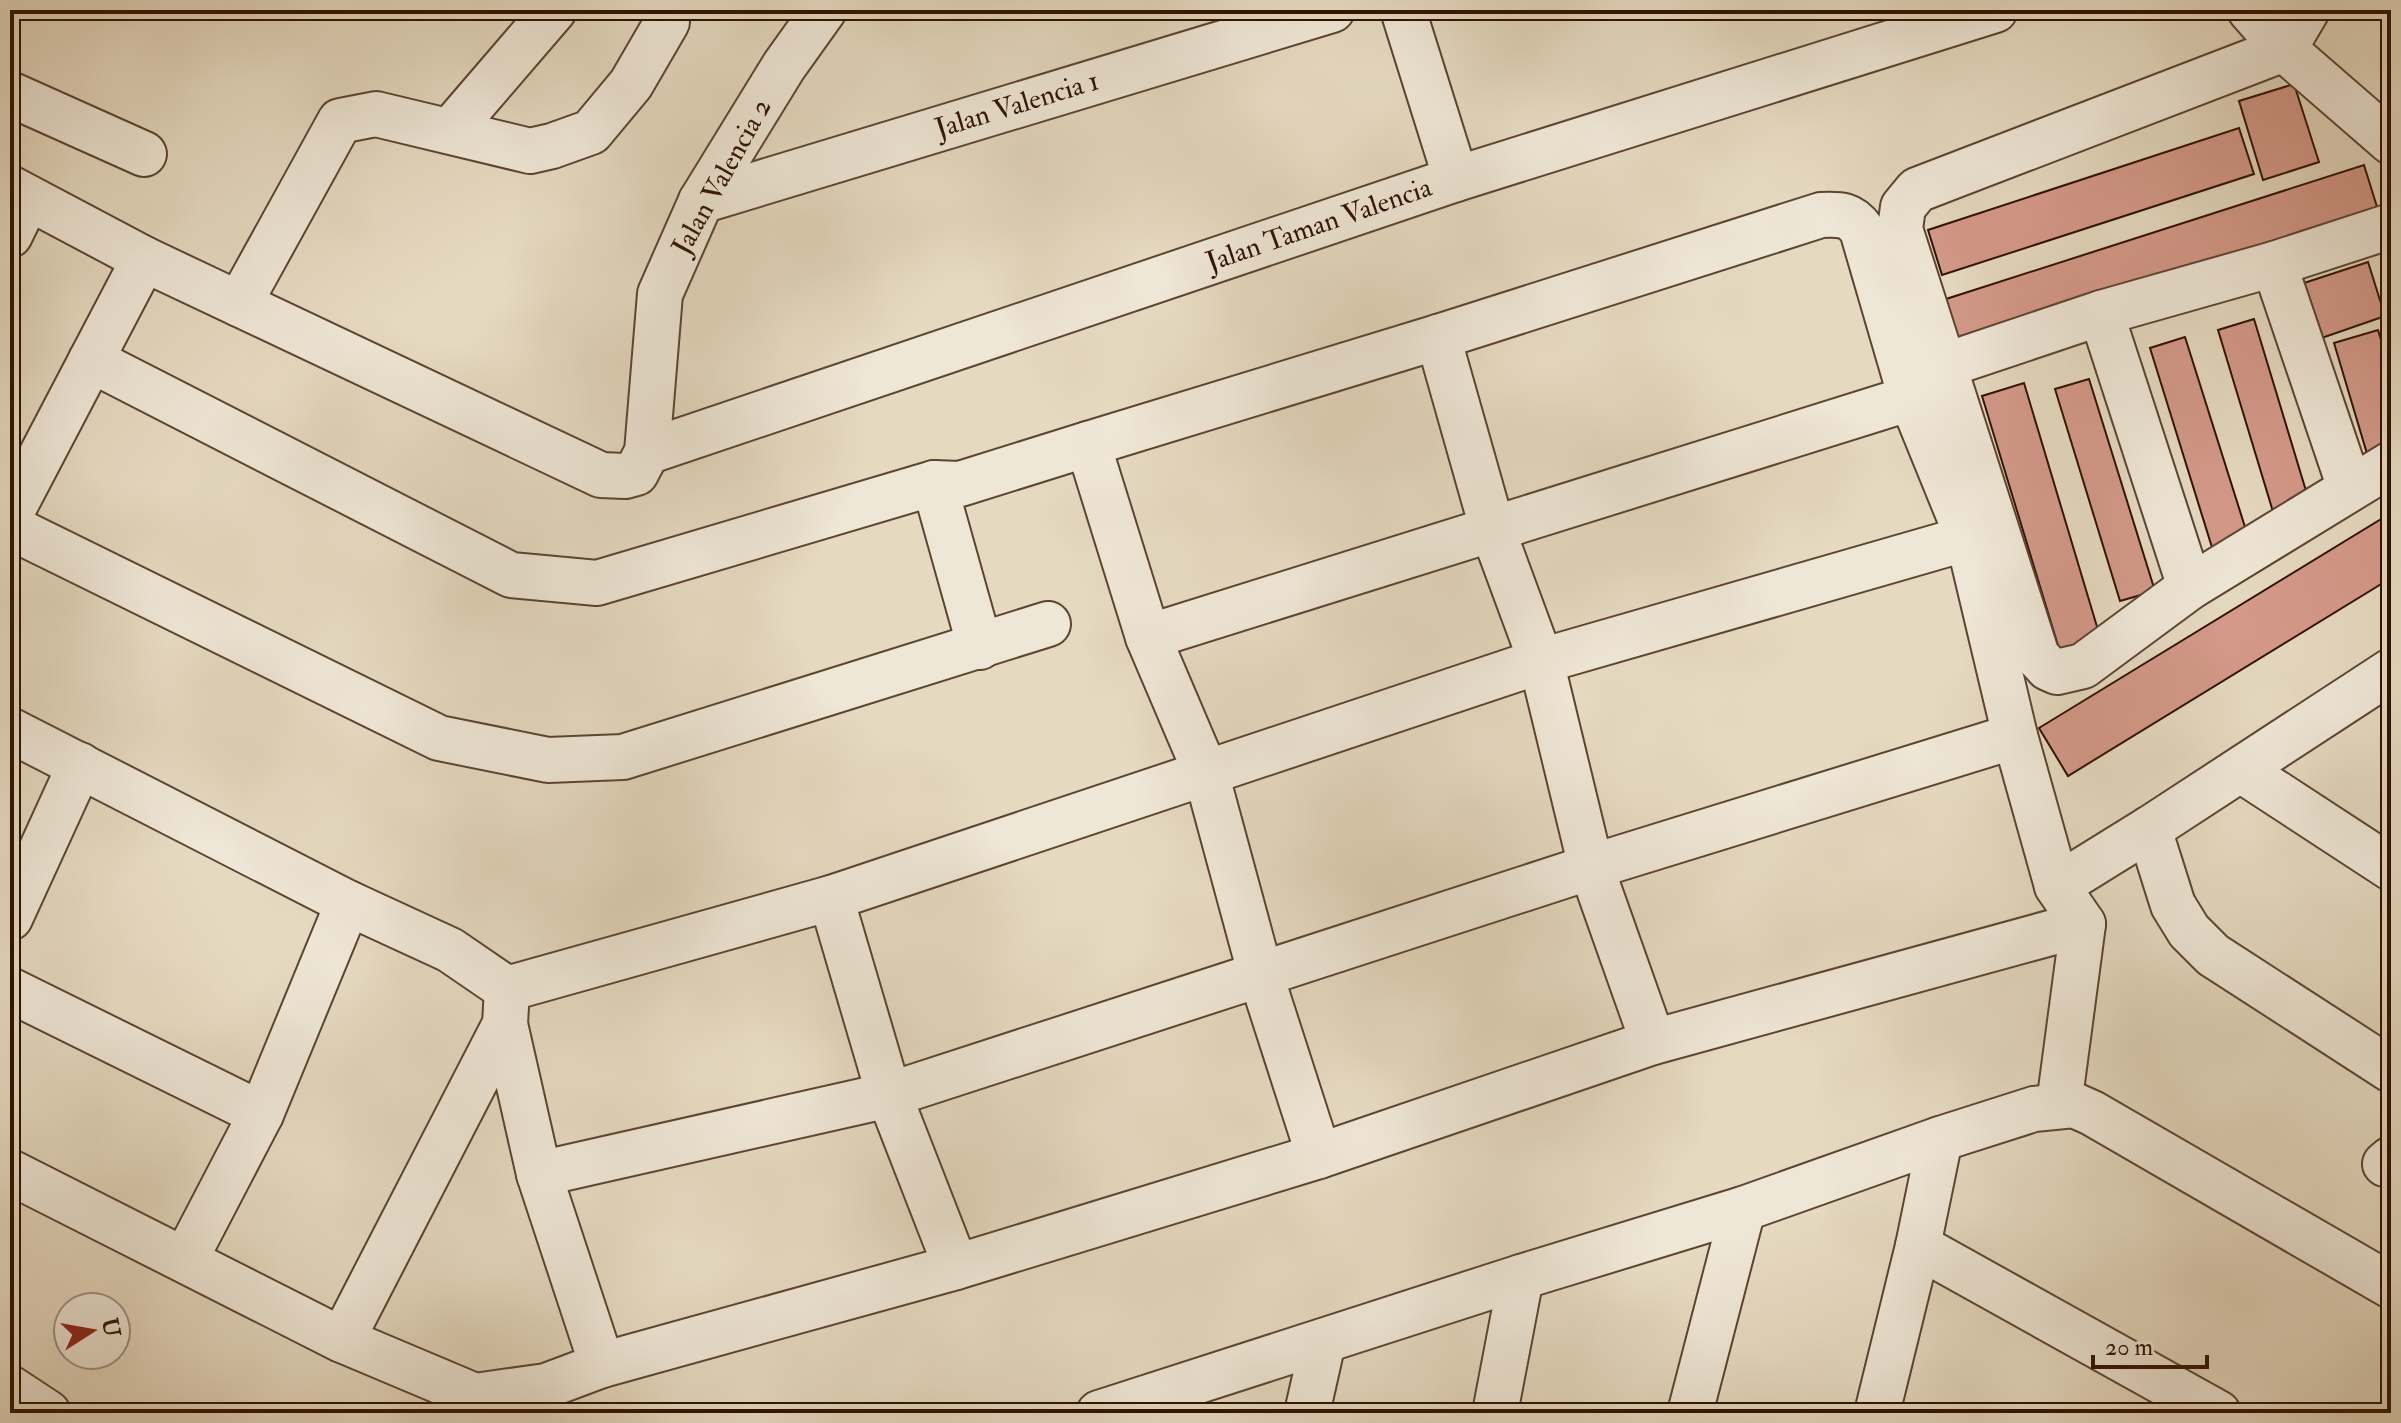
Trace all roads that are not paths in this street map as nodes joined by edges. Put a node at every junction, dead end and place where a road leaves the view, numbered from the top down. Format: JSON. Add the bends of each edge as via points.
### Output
{"nodes":[{"id":1,"x":554,"y":10,"type":"edge"},
{"id":2,"x":665,"y":10,"type":"edge"},
{"id":3,"x":824,"y":10,"type":"edge"},
{"id":4,"x":1332,"y":10,"type":"edge"},
{"id":5,"x":1403,"y":10,"type":"edge"},
{"id":6,"x":1995,"y":10,"type":"edge"},
{"id":7,"x":2250,"y":10,"type":"edge"},
{"id":8,"x":2307,"y":10,"type":"edge"},
{"id":9,"x":2284,"y":49,"type":"junction"},
{"id":10,"x":10,"y":94,"type":"edge"},
{"id":11,"x":450,"y":131,"type":"junction"},
{"id":12,"x":2391,"y":142,"type":"edge"},
{"id":13,"x":144,"y":154,"type":"dead end"},
{"id":14,"x":1456,"y":179,"type":"junction"},
{"id":15,"x":701,"y":201,"type":"junction"},
{"id":16,"x":16,"y":207,"type":"edge"},
{"id":17,"x":2391,"y":226,"type":"edge"},
{"id":18,"x":144,"y":259,"type":"junction"},
{"id":19,"x":2274,"y":264,"type":"junction"},
{"id":20,"x":239,"y":304,"type":"junction"},
{"id":21,"x":2101,"y":313,"type":"junction"},
{"id":22,"x":1438,"y":337,"type":"junction"},
{"id":23,"x":91,"y":360,"type":"junction"},
{"id":24,"x":1943,"y":366,"type":"junction"},
{"id":25,"x":1911,"y":398,"type":"junction"},
{"id":26,"x":1088,"y":444,"type":"junction"},
{"id":27,"x":647,"y":452,"type":"junction"},
{"id":28,"x":2391,"y":464,"type":"edge"},
{"id":29,"x":934,"y":483,"type":"junction"},
{"id":30,"x":2350,"y":488,"type":"junction"},
{"id":31,"x":10,"y":515,"type":"edge"},
{"id":32,"x":10,"y":527,"type":"edge"},
{"id":33,"x":1493,"y":531,"type":"junction"},
{"id":34,"x":1968,"y":538,"type":"junction"},
{"id":35,"x":2190,"y":587,"type":"junction"},
{"id":36,"x":1048,"y":624,"type":"dead end"},
{"id":37,"x":1148,"y":637,"type":"junction"},
{"id":38,"x":980,"y":647,"type":"junction"},
{"id":39,"x":1541,"y":661,"type":"junction"},
{"id":40,"x":2391,"y":671,"type":"edge"},
{"id":41,"x":10,"y":730,"type":"edge"},
{"id":42,"x":2015,"y":736,"type":"junction"},
{"id":43,"x":80,"y":765,"type":"junction"},
{"id":44,"x":2241,"y":770,"type":"junction"},
{"id":45,"x":1206,"y":773,"type":"junction"},
{"id":46,"x":2149,"y":829,"type":"junction"},
{"id":47,"x":1591,"y":867,"type":"junction"},
{"id":48,"x":2391,"y":868,"type":"edge"},
{"id":49,"x":2057,"y":886,"type":"junction"},
{"id":50,"x":831,"y":898,"type":"junction"},
{"id":51,"x":348,"y":903,"type":"junction"},
{"id":52,"x":10,"y":918,"type":"edge"},
{"id":53,"x":2083,"y":924,"type":"junction"},
{"id":54,"x":1261,"y":976,"type":"junction"},
{"id":55,"x":10,"y":990,"type":"edge"},
{"id":56,"x":506,"y":1007,"type":"junction"},
{"id":57,"x":1653,"y":1042,"type":"junction"},
{"id":58,"x":2391,"y":1070,"type":"edge"},
{"id":59,"x":889,"y":1095,"type":"junction"},
{"id":60,"x":2059,"y":1105,"type":"junction"},
{"id":61,"x":261,"y":1114,"type":"junction"},
{"id":62,"x":1940,"y":1139,"type":"junction"},
{"id":63,"x":1319,"y":1156,"type":"junction"},
{"id":64,"x":10,"y":1172,"type":"edge"},
{"id":65,"x":539,"y":1174,"type":"junction"},
{"id":66,"x":1743,"y":1209,"type":"junction"},
{"id":67,"x":1918,"y":1246,"type":"junction"},
{"id":68,"x":185,"y":1260,"type":"junction"},
{"id":69,"x":956,"y":1267,"type":"junction"},
{"id":70,"x":1521,"y":1277,"type":"junction"},
{"id":71,"x":2391,"y":1286,"type":"edge"},
{"id":72,"x":342,"y":1340,"type":"junction"},
{"id":73,"x":1323,"y":1342,"type":"junction"},
{"id":74,"x":602,"y":1365,"type":"junction"},
{"id":75,"x":10,"y":1388,"type":"edge"},
{"id":76,"x":1115,"y":1410,"type":"edge"},
{"id":77,"x":48,"y":1413,"type":"edge"},
{"id":78,"x":1307,"y":1413,"type":"edge"},
{"id":79,"x":1495,"y":1413,"type":"edge"},
{"id":80,"x":1690,"y":1413,"type":"edge"},
{"id":81,"x":1877,"y":1413,"type":"edge"},
{"id":82,"x":2218,"y":1413,"type":"edge"}],
"edges":[{"from":1,"to":11,"type":"street"},
{"from":2,"to":11,"type":"street","via":[[667,22],[631,84],[591,132],[530,151]]},
{"from":3,"to":15,"type":"street","name":"Jalan Valencia 2"},
{"from":4,"to":15,"type":"street","name":"Jalan Valencia 1"},
{"from":5,"to":14,"type":"street"},
{"from":6,"to":14,"type":"street","name":"Jalan Taman Valencia"},
{"from":7,"to":9,"type":"street"},
{"from":8,"to":9,"type":"street"},
{"from":9,"to":12,"type":"street"},
{"from":9,"to":24,"type":"street","via":[[1917,190],[1903,207],[1900,229]]},
{"from":10,"to":13,"type":"street"},
{"from":11,"to":20,"type":"street","via":[[376,114],[340,121]]},
{"from":14,"to":27,"type":"street","name":"Jalan Taman Valencia"},
{"from":15,"to":27,"type":"street","name":"Jalan Valencia 2","via":[[660,294]]},
{"from":16,"to":18,"type":"street"},
{"from":17,"to":19,"type":"street"},
{"from":18,"to":20,"type":"street"},
{"from":18,"to":23,"type":"street"},
{"from":19,"to":21,"type":"street"},
{"from":19,"to":30,"type":"street"},
{"from":20,"to":27,"type":"street","via":[[601,475],[636,473]]},
{"from":21,"to":24,"type":"street"},
{"from":21,"to":35,"type":"street"},
{"from":22,"to":25,"type":"street","via":[[1821,215],[1842,214],[1855,219],[1862,230]]},
{"from":22,"to":26,"type":"street"},
{"from":22,"to":33,"type":"street"},
{"from":23,"to":29,"type":"street","via":[[511,575],[597,583]]},
{"from":23,"to":31,"type":"street"},
{"from":24,"to":35,"type":"street","via":[[2037,656],[2048,668],[2057,672],[2083,666]]},
{"from":25,"to":33,"type":"street"},
{"from":25,"to":34,"type":"street"},
{"from":26,"to":29,"type":"street","via":[[960,484]]},
{"from":26,"to":37,"type":"street"},
{"from":28,"to":30,"type":"street"},
{"from":29,"to":38,"type":"street"},
{"from":30,"to":35,"type":"street"},
{"from":32,"to":38,"type":"street","via":[[439,738],[548,760],[623,757]]},
{"from":33,"to":37,"type":"street"},
{"from":33,"to":39,"type":"street"},
{"from":34,"to":39,"type":"street"},
{"from":34,"to":42,"type":"street"},
{"from":36,"to":38,"type":"street"},
{"from":37,"to":45,"type":"street"},
{"from":39,"to":45,"type":"street"},
{"from":39,"to":47,"type":"street"},
{"from":40,"to":44,"type":"street"},
{"from":41,"to":43,"type":"street"},
{"from":42,"to":47,"type":"street"},
{"from":42,"to":49,"type":"street"},
{"from":43,"to":51,"type":"street"},
{"from":43,"to":52,"type":"street"},
{"from":44,"to":46,"type":"street"},
{"from":44,"to":48,"type":"street"},
{"from":45,"to":50,"type":"street"},
{"from":45,"to":54,"type":"street"},
{"from":46,"to":49,"type":"street"},
{"from":46,"to":58,"type":"street","via":[[2173,905],[2213,955]]},
{"from":47,"to":54,"type":"street"},
{"from":47,"to":57,"type":"street"},
{"from":49,"to":53,"type":"street"},
{"from":50,"to":56,"type":"street"},
{"from":50,"to":59,"type":"street"},
{"from":51,"to":56,"type":"street","via":[[450,950]]},
{"from":51,"to":61,"type":"street"},
{"from":53,"to":57,"type":"street"},
{"from":53,"to":60,"type":"street"},
{"from":54,"to":59,"type":"street"},
{"from":54,"to":63,"type":"street"},
{"from":55,"to":61,"type":"street"},
{"from":56,"to":65,"type":"street"},
{"from":56,"to":72,"type":"street"},
{"from":57,"to":63,"type":"street"},
{"from":59,"to":65,"type":"street"},
{"from":59,"to":69,"type":"street"},
{"from":60,"to":62,"type":"street"},
{"from":60,"to":71,"type":"street","via":[[2092,1113]]},
{"from":61,"to":68,"type":"street"},
{"from":62,"to":66,"type":"street"},
{"from":62,"to":67,"type":"street"},
{"from":63,"to":69,"type":"street"},
{"from":64,"to":68,"type":"street"},
{"from":65,"to":74,"type":"street"},
{"from":66,"to":70,"type":"street"},
{"from":66,"to":80,"type":"street"},
{"from":67,"to":81,"type":"street"},
{"from":67,"to":82,"type":"street"},
{"from":68,"to":72,"type":"street"},
{"from":69,"to":74,"type":"street"},
{"from":70,"to":73,"type":"street"},
{"from":70,"to":79,"type":"street"},
{"from":72,"to":74,"type":"street","via":[[475,1396],[546,1386]]},
{"from":73,"to":76,"type":"street"},
{"from":73,"to":78,"type":"street"},
{"from":75,"to":77,"type":"street"}]}
